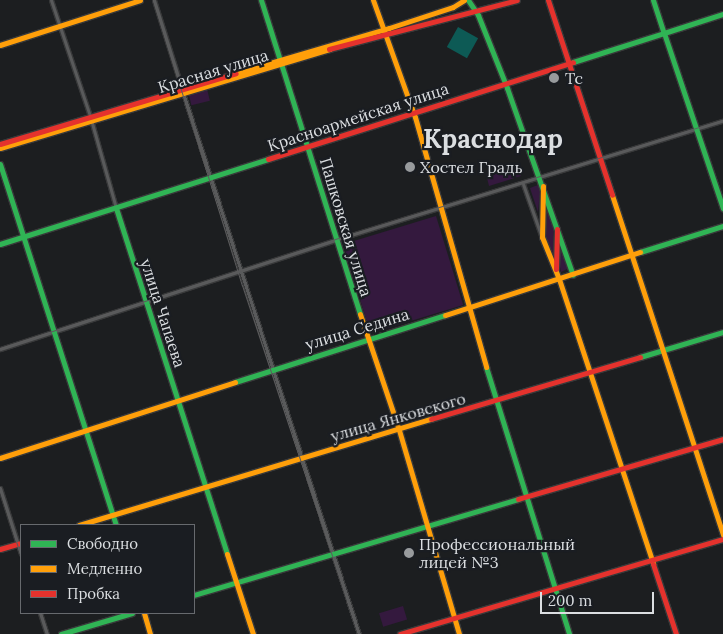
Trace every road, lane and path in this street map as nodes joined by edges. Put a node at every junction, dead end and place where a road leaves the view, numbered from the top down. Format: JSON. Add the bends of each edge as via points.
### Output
{"nodes":[{"id":1,"x":51,"y":0,"type":"edge"},
{"id":2,"x":140,"y":0,"type":"edge"},
{"id":3,"x":154,"y":0,"type":"edge"},
{"id":4,"x":261,"y":0,"type":"edge"},
{"id":5,"x":373,"y":0,"type":"edge"},
{"id":6,"x":464,"y":0,"type":"edge"},
{"id":7,"x":468,"y":0,"type":"edge"},
{"id":8,"x":517,"y":0,"type":"edge"},
{"id":9,"x":548,"y":0,"type":"edge"},
{"id":10,"x":653,"y":0,"type":"edge"},
{"id":11,"x":474,"y":10,"type":"junction"},
{"id":12,"x":432,"y":14,"type":"junction"},
{"id":13,"x":723,"y":14,"type":"edge"},
{"id":14,"x":434,"y":20,"type":"junction"},
{"id":15,"x":59,"y":27,"type":"junction"},
{"id":16,"x":384,"y":31,"type":"junction"},
{"id":17,"x":664,"y":32,"type":"junction"},
{"id":18,"x":0,"y":45,"type":"edge"},
{"id":19,"x":282,"y":62,"type":"junction"},
{"id":20,"x":566,"y":63,"type":"junction"},
{"id":21,"x":503,"y":83,"type":"junction"},
{"id":22,"x":182,"y":91,"type":"junction"},
{"id":23,"x":413,"y":113,"type":"junction"},
{"id":24,"x":91,"y":118,"type":"junction"},
{"id":25,"x":723,"y":121,"type":"edge"},
{"id":26,"x":697,"y":130,"type":"junction"},
{"id":27,"x":0,"y":144,"type":"edge"},
{"id":28,"x":307,"y":146,"type":"junction"},
{"id":29,"x":0,"y":148,"type":"edge"},
{"id":30,"x":599,"y":161,"type":"junction"},
{"id":31,"x":0,"y":164,"type":"edge"},
{"id":32,"x":540,"y":178,"type":"junction"},
{"id":33,"x":210,"y":179,"type":"junction"},
{"id":34,"x":523,"y":184,"type":"junction"},
{"id":35,"x":543,"y":186,"type":"junction"},
{"id":36,"x":116,"y":208,"type":"junction"},
{"id":37,"x":442,"y":208,"type":"junction"},
{"id":38,"x":723,"y":208,"type":"edge"},
{"id":39,"x":542,"y":212,"type":"junction"},
{"id":40,"x":533,"y":213,"type":"junction"},
{"id":41,"x":557,"y":225,"type":"junction"},
{"id":42,"x":723,"y":226,"type":"edge"},
{"id":43,"x":25,"y":236,"type":"junction"},
{"id":44,"x":542,"y":238,"type":"junction"},
{"id":45,"x":335,"y":240,"type":"junction"},
{"id":46,"x":0,"y":244,"type":"edge"},
{"id":47,"x":631,"y":256,"type":"junction"},
{"id":48,"x":556,"y":270,"type":"junction"},
{"id":49,"x":239,"y":273,"type":"junction"},
{"id":50,"x":574,"y":275,"type":"junction"},
{"id":51,"x":559,"y":279,"type":"junction"},
{"id":52,"x":146,"y":303,"type":"junction"},
{"id":53,"x":468,"y":308,"type":"junction"},
{"id":54,"x":55,"y":332,"type":"junction"},
{"id":55,"x":723,"y":332,"type":"edge"},
{"id":56,"x":370,"y":338,"type":"junction"},
{"id":57,"x":0,"y":349,"type":"edge"},
{"id":58,"x":662,"y":351,"type":"junction"},
{"id":59,"x":271,"y":370,"type":"junction"},
{"id":60,"x":589,"y":374,"type":"junction"},
{"id":61,"x":178,"y":400,"type":"junction"},
{"id":62,"x":497,"y":402,"type":"junction"},
{"id":63,"x":85,"y":430,"type":"junction"},
{"id":64,"x":399,"y":430,"type":"junction"},
{"id":65,"x":723,"y":439,"type":"edge"},
{"id":66,"x":694,"y":448,"type":"junction"},
{"id":67,"x":0,"y":458,"type":"edge"},
{"id":68,"x":300,"y":459,"type":"junction"},
{"id":69,"x":620,"y":469,"type":"junction"},
{"id":70,"x":206,"y":487,"type":"junction"},
{"id":71,"x":0,"y":488,"type":"edge"},
{"id":72,"x":527,"y":496,"type":"junction"},
{"id":73,"x":112,"y":515,"type":"junction"},
{"id":74,"x":82,"y":524,"type":"edge"},
{"id":75,"x":116,"y":524,"type":"edge"},
{"id":76,"x":427,"y":525,"type":"junction"},
{"id":77,"x":723,"y":537,"type":"edge"},
{"id":78,"x":20,"y":543,"type":"edge"},
{"id":79,"x":0,"y":549,"type":"edge"},
{"id":80,"x":332,"y":553,"type":"junction"},
{"id":81,"x":651,"y":560,"type":"junction"},
{"id":82,"x":237,"y":582,"type":"junction"},
{"id":83,"x":555,"y":589,"type":"junction"},
{"id":84,"x":195,"y":595,"type":"edge"},
{"id":85,"x":40,"y":614,"type":"edge"},
{"id":86,"x":129,"y":614,"type":"edge"},
{"id":87,"x":144,"y":614,"type":"edge"},
{"id":88,"x":454,"y":618,"type":"junction"},
{"id":89,"x":47,"y":634,"type":"edge"},
{"id":90,"x":61,"y":634,"type":"edge"},
{"id":91,"x":150,"y":634,"type":"edge"},
{"id":92,"x":253,"y":634,"type":"edge"},
{"id":93,"x":359,"y":634,"type":"edge"},
{"id":94,"x":400,"y":634,"type":"edge"},
{"id":95,"x":459,"y":634,"type":"edge"},
{"id":96,"x":569,"y":634,"type":"edge"},
{"id":97,"x":676,"y":634,"type":"edge"}],
"edges":[{"from":1,"to":15,"type":"street","name":"улица Чапаева"},
{"from":2,"to":15,"type":"street"},
{"from":3,"to":22,"type":"street"},
{"from":4,"to":19,"type":"street","name":"Пашковская улица"},
{"from":5,"to":16,"type":"street"},
{"from":6,"to":12,"type":"street","name":"Красная улица","via":[[453,8]]},
{"from":7,"to":11,"type":"street"},
{"from":8,"to":11,"type":"street","name":"Красная улица"},
{"from":9,"to":20,"type":"street"},
{"from":10,"to":17,"type":"street"},
{"from":11,"to":14,"type":"street","name":"Красная улица"},
{"from":11,"to":21,"type":"street"},
{"from":12,"to":14,"type":"street"},
{"from":12,"to":16,"type":"street","name":"Красная улица"},
{"from":13,"to":17,"type":"street","name":"Красноармейская улица"},
{"from":14,"to":16,"type":"street","name":"Красная улица"},
{"from":15,"to":18,"type":"street"},
{"from":15,"to":24,"type":"street","name":"улица Чапаева"},
{"from":16,"to":19,"type":"street","name":"Красная улица"},
{"from":16,"to":23,"type":"street"},
{"from":17,"to":20,"type":"street","name":"Красноармейская улица"},
{"from":17,"to":26,"type":"street"},
{"from":19,"to":22,"type":"street","name":"Красная улица"},
{"from":19,"to":28,"type":"street","name":"Пашковская улица"},
{"from":20,"to":21,"type":"street","name":"Красноармейская улица"},
{"from":20,"to":30,"type":"street"},
{"from":21,"to":23,"type":"street","name":"Красноармейская улица"},
{"from":21,"to":32,"type":"street"},
{"from":22,"to":24,"type":"street","name":"Красная улица"},
{"from":22,"to":33,"type":"street"},
{"from":23,"to":28,"type":"street","name":"Красноармейская улица"},
{"from":23,"to":37,"type":"street"},
{"from":24,"to":27,"type":"street","name":"Красная улица"},
{"from":24,"to":29,"type":"street","name":"Красная улица"},
{"from":24,"to":36,"type":"street","name":"улица Чапаева"},
{"from":25,"to":26,"type":"street"},
{"from":26,"to":30,"type":"street"},
{"from":26,"to":38,"type":"street"},
{"from":28,"to":33,"type":"street","name":"Красноармейская улица"},
{"from":28,"to":45,"type":"street","name":"Пашковская улица"},
{"from":30,"to":32,"type":"street"},
{"from":30,"to":47,"type":"street"},
{"from":31,"to":43,"type":"street"},
{"from":32,"to":34,"type":"street"},
{"from":32,"to":35,"type":"street"},
{"from":33,"to":36,"type":"street","name":"Красноармейская улица"},
{"from":33,"to":49,"type":"street"},
{"from":34,"to":37,"type":"street"},
{"from":34,"to":40,"type":"street"},
{"from":35,"to":39,"type":"street"},
{"from":35,"to":41,"type":"street"},
{"from":36,"to":43,"type":"street","name":"Красноармейская улица"},
{"from":36,"to":52,"type":"street","name":"улица Чапаева"},
{"from":37,"to":45,"type":"street"},
{"from":37,"to":53,"type":"street"},
{"from":39,"to":40,"type":"street"},
{"from":39,"to":44,"type":"street"},
{"from":40,"to":44,"type":"street"},
{"from":41,"to":48,"type":"street"},
{"from":41,"to":50,"type":"street"},
{"from":42,"to":47,"type":"street","name":"улица Седина"},
{"from":43,"to":46,"type":"street","name":"Красноармейская улица"},
{"from":43,"to":54,"type":"street"},
{"from":44,"to":48,"type":"street"},
{"from":45,"to":49,"type":"street"},
{"from":45,"to":56,"type":"street","name":"Пашковская улица"},
{"from":47,"to":50,"type":"street","name":"улица Седина"},
{"from":47,"to":58,"type":"street"},
{"from":48,"to":51,"type":"street"},
{"from":49,"to":52,"type":"street"},
{"from":49,"to":59,"type":"street"},
{"from":50,"to":51,"type":"street","name":"улица Седина"},
{"from":51,"to":53,"type":"street","name":"улица Седина"},
{"from":51,"to":60,"type":"street"},
{"from":52,"to":54,"type":"street"},
{"from":52,"to":61,"type":"street","name":"улица Чапаева"},
{"from":53,"to":56,"type":"street","name":"улица Седина"},
{"from":53,"to":62,"type":"street"},
{"from":54,"to":57,"type":"street"},
{"from":54,"to":63,"type":"street"},
{"from":55,"to":58,"type":"street","name":"улица Янковского"},
{"from":56,"to":59,"type":"street","name":"улица Седина"},
{"from":56,"to":64,"type":"street","name":"Пашковская улица"},
{"from":58,"to":60,"type":"street","name":"улица Янковского"},
{"from":58,"to":66,"type":"street"},
{"from":59,"to":61,"type":"street","name":"улица Седина"},
{"from":59,"to":68,"type":"street"},
{"from":60,"to":62,"type":"street","name":"улица Янковского"},
{"from":60,"to":69,"type":"street"},
{"from":61,"to":63,"type":"street","name":"улица Седина"},
{"from":61,"to":70,"type":"street","name":"улица Чапаева"},
{"from":62,"to":64,"type":"street","name":"улица Янковского"},
{"from":62,"to":72,"type":"street"},
{"from":63,"to":67,"type":"street","name":"улица Седина"},
{"from":63,"to":73,"type":"street"},
{"from":64,"to":68,"type":"street","name":"улица Янковского"},
{"from":64,"to":76,"type":"street","name":"Пашковская улица"},
{"from":65,"to":66,"type":"street"},
{"from":66,"to":69,"type":"street"},
{"from":66,"to":77,"type":"street"},
{"from":68,"to":70,"type":"street","name":"улица Янковского"},
{"from":68,"to":80,"type":"street"},
{"from":69,"to":72,"type":"street"},
{"from":69,"to":81,"type":"street"},
{"from":70,"to":73,"type":"street","name":"улица Янковского"},
{"from":70,"to":82,"type":"street","name":"улица Чапаева"},
{"from":71,"to":78,"type":"street"},
{"from":72,"to":76,"type":"street"},
{"from":72,"to":83,"type":"street"},
{"from":73,"to":74,"type":"street","name":"улица Янковского"},
{"from":73,"to":75,"type":"street"},
{"from":76,"to":80,"type":"street"},
{"from":76,"to":88,"type":"street","name":"Пашковская улица"},
{"from":77,"to":81,"type":"street"},
{"from":78,"to":79,"type":"street"},
{"from":80,"to":82,"type":"street"},
{"from":80,"to":93,"type":"street"},
{"from":81,"to":83,"type":"street"},
{"from":81,"to":97,"type":"street"},
{"from":82,"to":84,"type":"street"},
{"from":82,"to":92,"type":"street","name":"улица Чапаева"},
{"from":83,"to":88,"type":"street"},
{"from":83,"to":96,"type":"street"},
{"from":85,"to":89,"type":"street"},
{"from":86,"to":90,"type":"street"},
{"from":87,"to":91,"type":"street"},
{"from":88,"to":94,"type":"street"},
{"from":88,"to":95,"type":"street","name":"Пашковская улица"}]}
